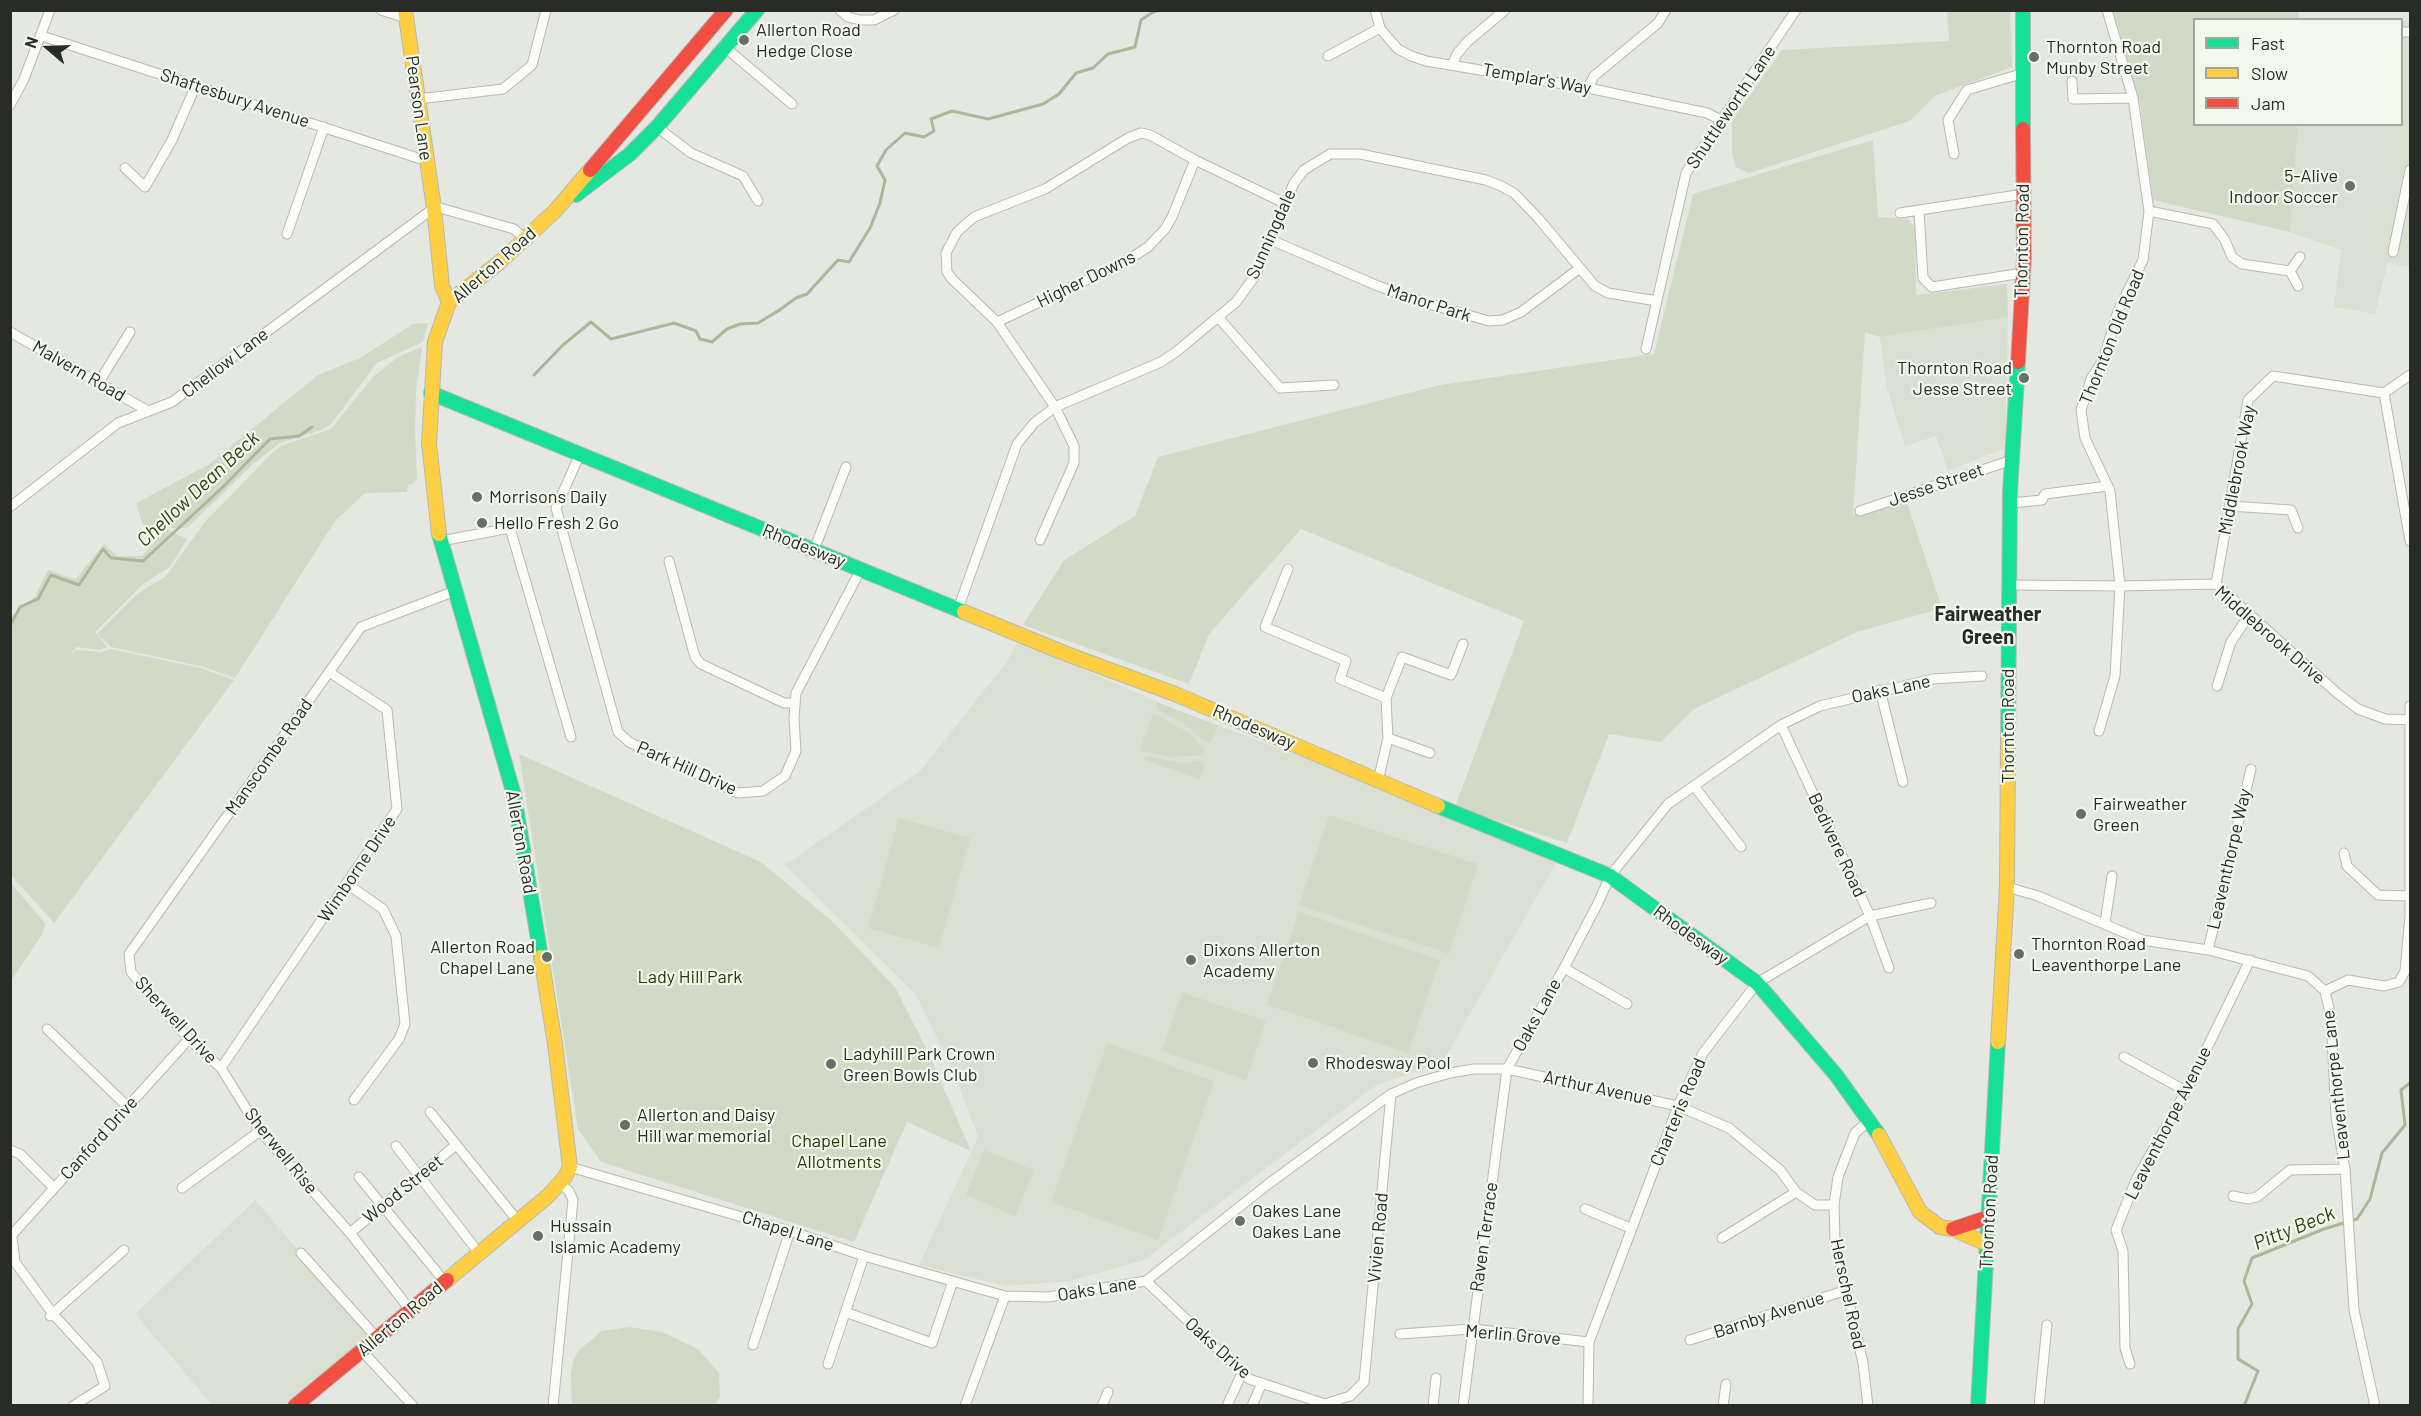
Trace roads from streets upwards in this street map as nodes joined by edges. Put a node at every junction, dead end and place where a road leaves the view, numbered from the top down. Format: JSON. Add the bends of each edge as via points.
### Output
{"nodes":[{"id":1,"x":50,"y":10,"type":"edge"},
{"id":2,"x":381,"y":10,"type":"edge"},
{"id":3,"x":546,"y":10,"type":"edge"},
{"id":4,"x":726,"y":10,"type":"edge"},
{"id":5,"x":757,"y":10,"type":"edge"},
{"id":6,"x":840,"y":10,"type":"edge"},
{"id":7,"x":894,"y":10,"type":"edge"},
{"id":8,"x":1375,"y":10,"type":"edge"},
{"id":9,"x":1506,"y":10,"type":"edge"},
{"id":10,"x":1666,"y":10,"type":"edge"},
{"id":11,"x":1796,"y":10,"type":"edge"},
{"id":12,"x":2023,"y":10,"type":"edge"},
{"id":13,"x":2107,"y":10,"type":"edge"},
{"id":14,"x":405,"y":14,"type":"edge"},
{"id":15,"x":1380,"y":28,"type":"junction"},
{"id":16,"x":42,"y":36,"type":"junction"},
{"id":17,"x":726,"y":48,"type":"junction"},
{"id":18,"x":1328,"y":56,"type":"dead end"},
{"id":19,"x":1452,"y":65,"type":"junction"},
{"id":20,"x":2024,"y":73,"type":"junction"},
{"id":21,"x":2072,"y":81,"type":"dead end"},
{"id":22,"x":196,"y":85,"type":"junction"},
{"id":23,"x":1588,"y":88,"type":"junction"},
{"id":24,"x":2133,"y":98,"type":"junction"},
{"id":25,"x":418,"y":99,"type":"junction"},
{"id":26,"x":792,"y":104,"type":"dead end"},
{"id":27,"x":10,"y":105,"type":"edge"},
{"id":28,"x":1721,"y":120,"type":"junction"},
{"id":29,"x":324,"y":127,"type":"junction"},
{"id":30,"x":657,"y":128,"type":"junction"},
{"id":31,"x":1954,"y":154,"type":"dead end"},
{"id":32,"x":1195,"y":160,"type":"junction"},
{"id":33,"x":427,"y":161,"type":"junction"},
{"id":34,"x":125,"y":168,"type":"dead end"},
{"id":35,"x":2410,"y":170,"type":"edge"},
{"id":36,"x":2024,"y":194,"type":"junction"},
{"id":37,"x":758,"y":201,"type":"dead end"},
{"id":38,"x":1284,"y":203,"type":"junction"},
{"id":39,"x":434,"y":207,"type":"junction"},
{"id":40,"x":555,"y":211,"type":"junction"},
{"id":41,"x":1919,"y":211,"type":"junction"},
{"id":42,"x":2149,"y":212,"type":"junction"},
{"id":43,"x":1900,"y":213,"type":"dead end"},
{"id":44,"x":287,"y":234,"type":"dead end"},
{"id":45,"x":525,"y":239,"type":"junction"},
{"id":46,"x":1271,"y":240,"type":"junction"},
{"id":47,"x":2393,"y":252,"type":"dead end"},
{"id":48,"x":2300,"y":257,"type":"dead end"},
{"id":49,"x":1580,"y":268,"type":"junction"},
{"id":50,"x":2290,"y":271,"type":"junction"},
{"id":51,"x":2023,"y":273,"type":"junction"},
{"id":52,"x":2298,"y":286,"type":"dead end"},
{"id":53,"x":1657,"y":301,"type":"junction"},
{"id":54,"x":449,"y":302,"type":"junction"},
{"id":55,"x":1218,"y":317,"type":"junction"},
{"id":56,"x":997,"y":322,"type":"junction"},
{"id":57,"x":10,"y":332,"type":"edge"},
{"id":58,"x":130,"y":332,"type":"dead end"},
{"id":59,"x":1646,"y":349,"type":"dead end"},
{"id":60,"x":2410,"y":375,"type":"edge"},
{"id":61,"x":99,"y":382,"type":"junction"},
{"id":62,"x":1334,"y":385,"type":"dead end"},
{"id":63,"x":431,"y":393,"type":"junction"},
{"id":64,"x":2384,"y":393,"type":"junction"},
{"id":65,"x":1055,"y":407,"type":"junction"},
{"id":66,"x":148,"y":411,"type":"junction"},
{"id":67,"x":580,"y":454,"type":"junction"},
{"id":68,"x":2012,"y":460,"type":"junction"},
{"id":69,"x":846,"y":467,"type":"dead end"},
{"id":70,"x":2108,"y":486,"type":"junction"},
{"id":71,"x":2011,"y":503,"type":"junction"},
{"id":72,"x":11,"y":506,"type":"edge"},
{"id":73,"x":2230,"y":507,"type":"junction"},
{"id":74,"x":1860,"y":511,"type":"dead end"},
{"id":75,"x":2298,"y":528,"type":"dead end"},
{"id":76,"x":1040,"y":540,"type":"dead end"},
{"id":77,"x":441,"y":541,"type":"junction"},
{"id":78,"x":2410,"y":541,"type":"edge"},
{"id":79,"x":814,"y":550,"type":"junction"},
{"id":80,"x":669,"y":561,"type":"dead end"},
{"id":81,"x":861,"y":569,"type":"junction"},
{"id":82,"x":1288,"y":569,"type":"dead end"},
{"id":83,"x":2216,"y":584,"type":"junction"},
{"id":84,"x":2009,"y":585,"type":"junction"},
{"id":85,"x":2120,"y":586,"type":"junction"},
{"id":86,"x":455,"y":591,"type":"junction"},
{"id":87,"x":958,"y":609,"type":"junction"},
{"id":88,"x":2250,"y":614,"type":"junction"},
{"id":89,"x":1463,"y":644,"type":"dead end"},
{"id":90,"x":329,"y":672,"type":"junction"},
{"id":91,"x":1982,"y":676,"type":"dead end"},
{"id":92,"x":2217,"y":686,"type":"dead end"},
{"id":93,"x":1880,"y":690,"type":"junction"},
{"id":94,"x":1386,"y":698,"type":"junction"},
{"id":95,"x":795,"y":703,"type":"junction"},
{"id":96,"x":2410,"y":706,"type":"edge"},
{"id":97,"x":2410,"y":720,"type":"edge"},
{"id":98,"x":1781,"y":725,"type":"junction"},
{"id":99,"x":2099,"y":731,"type":"dead end"},
{"id":100,"x":571,"y":737,"type":"dead end"},
{"id":101,"x":1388,"y":738,"type":"junction"},
{"id":102,"x":1430,"y":753,"type":"dead end"},
{"id":103,"x":2251,"y":769,"type":"dead end"},
{"id":104,"x":1378,"y":781,"type":"junction"},
{"id":105,"x":1903,"y":782,"type":"dead end"},
{"id":106,"x":1694,"y":786,"type":"junction"},
{"id":107,"x":1741,"y":847,"type":"dead end"},
{"id":108,"x":2344,"y":853,"type":"dead end"},
{"id":109,"x":1610,"y":876,"type":"junction"},
{"id":110,"x":2112,"y":876,"type":"dead end"},
{"id":111,"x":347,"y":884,"type":"junction"},
{"id":112,"x":2007,"y":887,"type":"junction"},
{"id":113,"x":2408,"y":896,"type":"junction"},
{"id":114,"x":1931,"y":903,"type":"dead end"},
{"id":115,"x":1870,"y":916,"type":"junction"},
{"id":116,"x":2410,"y":916,"type":"edge"},
{"id":117,"x":2105,"y":923,"type":"junction"},
{"id":118,"x":2208,"y":950,"type":"junction"},
{"id":119,"x":2250,"y":960,"type":"junction"},
{"id":120,"x":1564,"y":968,"type":"junction"},
{"id":121,"x":1889,"y":968,"type":"dead end"},
{"id":122,"x":131,"y":972,"type":"joint"},
{"id":123,"x":1757,"y":983,"type":"junction"},
{"id":124,"x":2325,"y":991,"type":"junction"},
{"id":125,"x":1627,"y":1004,"type":"dead end"},
{"id":126,"x":47,"y":1029,"type":"dead end"},
{"id":127,"x":189,"y":1039,"type":"junction"},
{"id":128,"x":2124,"y":1057,"type":"dead end"},
{"id":129,"x":221,"y":1068,"type":"junction"},
{"id":130,"x":1507,"y":1069,"type":"junction"},
{"id":131,"x":2186,"y":1091,"type":"junction"},
{"id":132,"x":1391,"y":1094,"type":"junction"},
{"id":133,"x":354,"y":1100,"type":"dead end"},
{"id":134,"x":1678,"y":1106,"type":"junction"},
{"id":135,"x":128,"y":1107,"type":"junction"},
{"id":136,"x":430,"y":1112,"type":"dead end"},
{"id":137,"x":1870,"y":1120,"type":"junction"},
{"id":138,"x":260,"y":1131,"type":"junction"},
{"id":139,"x":456,"y":1145,"type":"junction"},
{"id":140,"x":396,"y":1146,"type":"dead end"},
{"id":141,"x":10,"y":1150,"type":"edge"},
{"id":142,"x":570,"y":1167,"type":"junction"},
{"id":143,"x":2345,"y":1169,"type":"junction"},
{"id":144,"x":419,"y":1176,"type":"junction"},
{"id":145,"x":359,"y":1177,"type":"dead end"},
{"id":146,"x":560,"y":1183,"type":"junction"},
{"id":147,"x":54,"y":1188,"type":"junction"},
{"id":148,"x":182,"y":1188,"type":"dead end"},
{"id":149,"x":1796,"y":1192,"type":"junction"},
{"id":150,"x":2233,"y":1196,"type":"dead end"},
{"id":151,"x":1834,"y":1205,"type":"junction"},
{"id":152,"x":383,"y":1206,"type":"junction"},
{"id":153,"x":1585,"y":1209,"type":"dead end"},
{"id":154,"x":1989,"y":1217,"type":"junction"},
{"id":155,"x":517,"y":1220,"type":"junction"},
{"id":156,"x":1630,"y":1228,"type":"junction"},
{"id":157,"x":1953,"y":1229,"type":"junction"},
{"id":158,"x":790,"y":1231,"type":"junction"},
{"id":159,"x":350,"y":1233,"type":"junction"},
{"id":160,"x":11,"y":1237,"type":"edge"},
{"id":161,"x":1722,"y":1238,"type":"dead end"},
{"id":162,"x":1987,"y":1244,"type":"junction"},
{"id":163,"x":124,"y":1250,"type":"dead end"},
{"id":164,"x":479,"y":1253,"type":"junction"},
{"id":165,"x":301,"y":1254,"type":"dead end"},
{"id":166,"x":864,"y":1256,"type":"junction"},
{"id":167,"x":953,"y":1281,"type":"junction"},
{"id":168,"x":1146,"y":1281,"type":"junction"},
{"id":169,"x":445,"y":1282,"type":"junction"},
{"id":170,"x":1847,"y":1290,"type":"junction"},
{"id":171,"x":1005,"y":1296,"type":"junction"},
{"id":172,"x":411,"y":1311,"type":"junction"},
{"id":173,"x":845,"y":1312,"type":"junction"},
{"id":174,"x":51,"y":1315,"type":"junction"},
{"id":175,"x":2047,"y":1325,"type":"dead end"},
{"id":176,"x":1472,"y":1329,"type":"junction"},
{"id":177,"x":1400,"y":1334,"type":"dead end"},
{"id":178,"x":377,"y":1338,"type":"junction"},
{"id":179,"x":1690,"y":1340,"type":"dead end"},
{"id":180,"x":1589,"y":1342,"type":"junction"},
{"id":181,"x":753,"y":1345,"type":"dead end"},
{"id":182,"x":362,"y":1351,"type":"junction"},
{"id":183,"x":828,"y":1364,"type":"dead end"},
{"id":184,"x":2130,"y":1364,"type":"dead end"},
{"id":185,"x":1242,"y":1373,"type":"junction"},
{"id":186,"x":1436,"y":1378,"type":"dead end"},
{"id":187,"x":1364,"y":1382,"type":"joint"},
{"id":188,"x":1262,"y":1383,"type":"junction"},
{"id":189,"x":1726,"y":1384,"type":"dead end"},
{"id":190,"x":1108,"y":1392,"type":"dead end"},
{"id":191,"x":73,"y":1406,"type":"edge"},
{"id":192,"x":295,"y":1406,"type":"edge"},
{"id":193,"x":413,"y":1406,"type":"edge"},
{"id":194,"x":553,"y":1406,"type":"edge"},
{"id":195,"x":965,"y":1406,"type":"edge"},
{"id":196,"x":1102,"y":1406,"type":"edge"},
{"id":197,"x":1227,"y":1406,"type":"edge"},
{"id":198,"x":1252,"y":1406,"type":"edge"},
{"id":199,"x":1433,"y":1406,"type":"edge"},
{"id":200,"x":1463,"y":1406,"type":"edge"},
{"id":201,"x":1588,"y":1406,"type":"edge"},
{"id":202,"x":1723,"y":1406,"type":"edge"},
{"id":203,"x":1868,"y":1406,"type":"edge"},
{"id":204,"x":1978,"y":1406,"type":"edge"},
{"id":205,"x":2038,"y":1406,"type":"edge"},
{"id":206,"x":2375,"y":1406,"type":"edge"}],
"edges":[{"from":1,"to":16,"type":"street"},
{"from":2,"to":14,"type":"street"},
{"from":3,"to":25,"type":"street","via":[[532,64],[503,89]]},
{"from":4,"to":40,"type":"street","name":"Allerton Road"},
{"from":5,"to":17,"type":"street","name":"Allerton Road"},
{"from":6,"to":7,"type":"street","via":[[860,20],[874,20]]},
{"from":8,"to":15,"type":"street","name":"Templar's Way"},
{"from":9,"to":19,"type":"street","via":[[1467,42]]},
{"from":10,"to":23,"type":"street","via":[[1658,23],[1594,76]]},
{"from":11,"to":28,"type":"street","name":"Shuttleworth Lane"},
{"from":12,"to":20,"type":"street","name":"Thornton Road"},
{"from":13,"to":24,"type":"street","name":"Thornton Old Road"},
{"from":14,"to":25,"type":"street","name":"Pearson Lane"},
{"from":15,"to":18,"type":"street"},
{"from":15,"to":19,"type":"street","name":"Templar's Way","via":[[1398,49],[1411,56]]},
{"from":16,"to":22,"type":"street","name":"Shaftesbury Avenue"},
{"from":16,"to":27,"type":"street"},
{"from":17,"to":26,"type":"street"},
{"from":17,"to":30,"type":"street","name":"Allerton Road"},
{"from":19,"to":23,"type":"street","name":"Templar's Way"},
{"from":20,"to":31,"type":"street","via":[[1967,90],[1948,120]]},
{"from":20,"to":36,"type":"street","name":"Thornton Road"},
{"from":21,"to":24,"type":"street","via":[[2073,99]]},
{"from":22,"to":29,"type":"street","name":"Shaftesbury Avenue"},
{"from":22,"to":34,"type":"street","via":[[172,140],[145,187]]},
{"from":23,"to":28,"type":"street","name":"Templar's Way","via":[[1707,113]]},
{"from":24,"to":42,"type":"street","name":"Thornton Old Road"},
{"from":25,"to":33,"type":"street","name":"Pearson Lane"},
{"from":28,"to":53,"type":"street","name":"Shuttleworth Lane","via":[[1686,173]]},
{"from":29,"to":33,"type":"street","name":"Shaftesbury Avenue"},
{"from":29,"to":44,"type":"street"},
{"from":30,"to":37,"type":"street","via":[[691,153],[743,176]]},
{"from":30,"to":40,"type":"street","name":"Allerton Road","via":[[630,154]]},
{"from":32,"to":38,"type":"street"},
{"from":32,"to":56,"type":"street","name":"Higher Downs","via":[[1172,217],[1148,247],[1123,263]]},
{"from":32,"to":56,"type":"street","via":[[1141,133],[1045,189],[965,224],[946,253],[948,272]]},
{"from":33,"to":39,"type":"street","name":"Pearson Lane"},
{"from":35,"to":47,"type":"street"},
{"from":36,"to":41,"type":"street"},
{"from":36,"to":51,"type":"street","name":"Thornton Road"},
{"from":38,"to":46,"type":"street","name":"Sunningdale"},
{"from":38,"to":49,"type":"street","name":"Sunningdale","via":[[1304,170],[1330,154],[1360,154],[1486,180],[1514,193]]},
{"from":39,"to":45,"type":"street","via":[[514,229]]},
{"from":39,"to":54,"type":"street","name":"Pearson Lane","via":[[442,286]]},
{"from":39,"to":66,"type":"street","name":"Chellow Lane","via":[[172,402]]},
{"from":40,"to":45,"type":"street","name":"Allerton Road"},
{"from":41,"to":43,"type":"street"},
{"from":41,"to":51,"type":"street","via":[[1923,278],[1932,287]]},
{"from":42,"to":50,"type":"street","via":[[2213,224],[2232,257],[2242,264]]},
{"from":42,"to":70,"type":"street","name":"Thornton Old Road","via":[[2143,260],[2118,311],[2103,360],[2091,379],[2081,410],[2085,438]]},
{"from":45,"to":54,"type":"street","name":"Allerton Road"},
{"from":46,"to":49,"type":"street","name":"Manor Park","via":[[1378,286],[1489,321],[1521,312]]},
{"from":46,"to":55,"type":"street","name":"Sunningdale","via":[[1247,288]]},
{"from":48,"to":50,"type":"street"},
{"from":49,"to":53,"type":"street","name":"Sunningdale","via":[[1595,286],[1608,293]]},
{"from":50,"to":52,"type":"street"},
{"from":51,"to":68,"type":"street","name":"Thornton Road"},
{"from":53,"to":59,"type":"street","name":"Shuttleworth Lane"},
{"from":54,"to":63,"type":"street","name":"Allerton Road","via":[[435,342]]},
{"from":55,"to":62,"type":"street","via":[[1280,388]]},
{"from":55,"to":65,"type":"street","name":"Sunningdale","via":[[1161,362]]},
{"from":56,"to":65,"type":"street"},
{"from":57,"to":61,"type":"street","name":"Malvern Road"},
{"from":58,"to":61,"type":"street"},
{"from":60,"to":64,"type":"street"},
{"from":61,"to":66,"type":"street","name":"Malvern Road"},
{"from":63,"to":67,"type":"street","name":"Rhodesway"},
{"from":63,"to":77,"type":"street","name":"Allerton Road","via":[[429,443]]},
{"from":64,"to":73,"type":"street","name":"Middlebrook Way","via":[[2273,376],[2248,400]]},
{"from":64,"to":78,"type":"street"},
{"from":65,"to":76,"type":"street","via":[[1074,446],[1074,463]]},
{"from":65,"to":87,"type":"street","name":"Sunningdale","via":[[1034,423],[1017,444]]},
{"from":66,"to":72,"type":"street","name":"Chellow Lane","via":[[118,423]]},
{"from":67,"to":79,"type":"street","name":"Rhodesway"},
{"from":67,"to":95,"type":"street","name":"Park Hill Drive","via":[[556,508],[618,732],[628,742],[738,793],[763,791],[786,776],[796,751]]},
{"from":68,"to":71,"type":"street","name":"Thornton Road"},
{"from":68,"to":74,"type":"street","name":"Jesse Street"},
{"from":69,"to":79,"type":"street"},
{"from":70,"to":71,"type":"street"},
{"from":70,"to":85,"type":"street","name":"Thornton Old Road"},
{"from":71,"to":84,"type":"street","name":"Thornton Road"},
{"from":73,"to":75,"type":"street","via":[[2290,510]]},
{"from":73,"to":83,"type":"street","name":"Middlebrook Way"},
{"from":77,"to":86,"type":"street","name":"Allerton Road"},
{"from":77,"to":100,"type":"street","via":[[510,528]]},
{"from":79,"to":81,"type":"street","name":"Rhodesway"},
{"from":80,"to":95,"type":"street","via":[[695,657],[701,664],[784,703]]},
{"from":81,"to":87,"type":"street","name":"Rhodesway"},
{"from":81,"to":95,"type":"street","name":"Park Hill Drive","via":[[796,693]]},
{"from":82,"to":94,"type":"street","via":[[1265,627],[1346,661],[1340,679]]},
{"from":83,"to":85,"type":"street","name":"Middlebrook Drive"},
{"from":83,"to":88,"type":"street","name":"Middlebrook Drive"},
{"from":84,"to":85,"type":"street","name":"Middlebrook Drive"},
{"from":84,"to":112,"type":"street","name":"Thornton Road"},
{"from":85,"to":99,"type":"street","name":"Thornton Old Road","via":[[2115,676]]},
{"from":86,"to":90,"type":"street","name":"Manscombe Road","via":[[361,627]]},
{"from":86,"to":142,"type":"street","name":"Allerton Road","via":[[514,795],[555,1044]]},
{"from":87,"to":104,"type":"street","name":"Rhodesway","via":[[1175,693]]},
{"from":88,"to":92,"type":"street","via":[[2231,642]]},
{"from":88,"to":97,"type":"street","name":"Middlebrook Drive","via":[[2358,709],[2385,719]]},
{"from":89,"to":94,"type":"street","via":[[1451,675],[1402,657]]},
{"from":90,"to":111,"type":"street","name":"Wimborne Drive","via":[[387,710],[397,808]]},
{"from":90,"to":122,"type":"street","name":"Manscombe Road","via":[[129,954]]},
{"from":91,"to":93,"type":"street","name":"Oaks Lane","via":[[1934,679]]},
{"from":93,"to":98,"type":"street","name":"Oaks Lane","via":[[1820,706]]},
{"from":93,"to":105,"type":"street"},
{"from":94,"to":101,"type":"street"},
{"from":96,"to":97,"type":"street"},
{"from":97,"to":113,"type":"street"},
{"from":98,"to":106,"type":"street","name":"Oaks Lane"},
{"from":98,"to":115,"type":"street","name":"Bedivere Road"},
{"from":101,"to":102,"type":"street"},
{"from":101,"to":104,"type":"street"},
{"from":103,"to":118,"type":"street","name":"Leaventhorpe Way"},
{"from":104,"to":109,"type":"street","name":"Rhodesway"},
{"from":106,"to":107,"type":"street"},
{"from":106,"to":109,"type":"street","name":"Oaks Lane","via":[[1668,804]]},
{"from":108,"to":113,"type":"street","via":[[2346,866],[2378,895]]},
{"from":109,"to":120,"type":"street","name":"Oaks Lane"},
{"from":109,"to":123,"type":"street","name":"Rhodesway"},
{"from":110,"to":117,"type":"street"},
{"from":111,"to":129,"type":"street","name":"Wimborne Drive"},
{"from":111,"to":133,"type":"street","via":[[383,909],[396,936],[405,1024],[399,1039]]},
{"from":112,"to":117,"type":"street","name":"Leaventhorpe Lane"},
{"from":112,"to":154,"type":"street","name":"Thornton Road"},
{"from":113,"to":116,"type":"street"},
{"from":114,"to":115,"type":"street","name":"Charteris Road"},
{"from":115,"to":121,"type":"street","name":"Bedivere Road"},
{"from":115,"to":123,"type":"street","name":"Charteris Road"},
{"from":116,"to":124,"type":"street","via":[[2405,971],[2399,982],[2384,986],[2348,980]]},
{"from":117,"to":118,"type":"street","name":"Leaventhorpe Lane","via":[[2142,939]]},
{"from":118,"to":119,"type":"street","name":"Leaventhorpe Lane"},
{"from":119,"to":124,"type":"street","name":"Leaventhorpe Lane","via":[[2308,976]]},
{"from":119,"to":131,"type":"street","name":"Leaventhorpe Avenue"},
{"from":120,"to":125,"type":"street"},
{"from":120,"to":130,"type":"street","name":"Oaks Lane"},
{"from":122,"to":127,"type":"street","name":"Sherwell Drive"},
{"from":123,"to":134,"type":"street","name":"Charteris Road","via":[[1703,1053]]},
{"from":123,"to":137,"type":"street","name":"Rhodesway"},
{"from":124,"to":143,"type":"street","name":"Leaventhorpe Lane","via":[[2331,1017],[2336,1116]]},
{"from":126,"to":135,"type":"street"},
{"from":127,"to":129,"type":"street","name":"Sherwell Drive"},
{"from":127,"to":135,"type":"street","name":"Canford Drive"},
{"from":128,"to":131,"type":"street"},
{"from":129,"to":138,"type":"street","name":"Sherwell Rise"},
{"from":130,"to":132,"type":"street","name":"Oaks Lane","via":[[1450,1073]]},
{"from":130,"to":134,"type":"street","name":"Arthur Avenue"},
{"from":130,"to":176,"type":"street","name":"Raven Terrace"},
{"from":131,"to":184,"type":"street","name":"Leaventhorpe Avenue","via":[[2136,1180],[2116,1230],[2123,1251],[2125,1348]]},
{"from":132,"to":168,"type":"street","name":"Oaks Lane"},
{"from":132,"to":187,"type":"street","name":"Vivien Road"},
{"from":134,"to":149,"type":"street","name":"Arthur Avenue","via":[[1729,1128],[1780,1170]]},
{"from":134,"to":156,"type":"street","name":"Charteris Road"},
{"from":135,"to":147,"type":"street","name":"Canford Drive"},
{"from":136,"to":139,"type":"street"},
{"from":137,"to":151,"type":"street","name":"Herschel Road","via":[[1855,1133],[1838,1177]]},
{"from":137,"to":157,"type":"street","name":"Rhodesway","via":[[1920,1212],[1940,1227]]},
{"from":138,"to":148,"type":"street"},
{"from":138,"to":159,"type":"street","name":"Sherwell Rise"},
{"from":139,"to":144,"type":"street","name":"Wood Street"},
{"from":139,"to":155,"type":"street"},
{"from":140,"to":144,"type":"street"},
{"from":141,"to":147,"type":"street","via":[[20,1154]]},
{"from":142,"to":146,"type":"street","name":"Allerton Road"},
{"from":142,"to":158,"type":"street","name":"Chapel Lane"},
{"from":143,"to":150,"type":"street","via":[[2290,1170],[2257,1197]]},
{"from":143,"to":206,"type":"street","name":"Leaventhorpe Lane","via":[[2354,1310]]},
{"from":144,"to":152,"type":"street","name":"Wood Street"},
{"from":144,"to":164,"type":"street"},
{"from":145,"to":152,"type":"street"},
{"from":146,"to":155,"type":"street","name":"Allerton Road"},
{"from":146,"to":194,"type":"street","via":[[573,1200]]},
{"from":147,"to":160,"type":"street","name":"Canford Drive"},
{"from":149,"to":151,"type":"street","name":"Arthur Avenue","via":[[1815,1205]]},
{"from":149,"to":161,"type":"street"},
{"from":151,"to":170,"type":"street","name":"Herschel Road","via":[[1835,1240]]},
{"from":152,"to":159,"type":"street","name":"Wood Street"},
{"from":152,"to":169,"type":"street"},
{"from":153,"to":156,"type":"street"},
{"from":154,"to":157,"type":"street"},
{"from":154,"to":162,"type":"street","name":"Thornton Road"},
{"from":155,"to":164,"type":"street","name":"Allerton Road"},
{"from":156,"to":180,"type":"street","name":"Charteris Road"},
{"from":157,"to":162,"type":"street","name":"Rhodesway"},
{"from":158,"to":166,"type":"street","name":"Chapel Lane"},
{"from":158,"to":181,"type":"street"},
{"from":159,"to":172,"type":"street","name":"Sherwell Rise"},
{"from":160,"to":174,"type":"street","via":[[15,1262]]},
{"from":162,"to":204,"type":"street","name":"Thornton Road"},
{"from":163,"to":174,"type":"street"},
{"from":164,"to":169,"type":"street","name":"Allerton Road"},
{"from":165,"to":178,"type":"street"},
{"from":166,"to":167,"type":"street","name":"Chapel Lane"},
{"from":166,"to":173,"type":"street"},
{"from":167,"to":171,"type":"street","name":"Chapel Lane"},
{"from":167,"to":173,"type":"street","via":[[932,1343]]},
{"from":168,"to":171,"type":"street","name":"Oaks Lane","via":[[1048,1297]]},
{"from":168,"to":185,"type":"street","name":"Oaks Drive"},
{"from":169,"to":172,"type":"street","name":"Allerton Road"},
{"from":170,"to":179,"type":"street","name":"Barnby Avenue"},
{"from":170,"to":203,"type":"street","name":"Herschel Road"},
{"from":171,"to":195,"type":"street"},
{"from":172,"to":178,"type":"street","name":"Allerton Road"},
{"from":173,"to":183,"type":"street"},
{"from":174,"to":191,"type":"street","via":[[97,1362],[105,1386]]},
{"from":175,"to":205,"type":"street"},
{"from":176,"to":177,"type":"street","name":"Merlin Grove"},
{"from":176,"to":180,"type":"street","name":"Merlin Grove"},
{"from":176,"to":200,"type":"street","name":"Raven Terrace"},
{"from":178,"to":182,"type":"street","name":"Allerton Road"},
{"from":180,"to":201,"type":"street","name":"Charteris Road"},
{"from":182,"to":192,"type":"street","name":"Allerton Road"},
{"from":182,"to":193,"type":"street"},
{"from":185,"to":188,"type":"street","name":"Oaks Drive"},
{"from":185,"to":197,"type":"street"},
{"from":186,"to":199,"type":"street"},
{"from":187,"to":188,"type":"street","name":"Oaks Drive","via":[[1350,1396],[1325,1404]]},
{"from":188,"to":198,"type":"street"},
{"from":189,"to":202,"type":"street"},
{"from":190,"to":196,"type":"street"}]}
